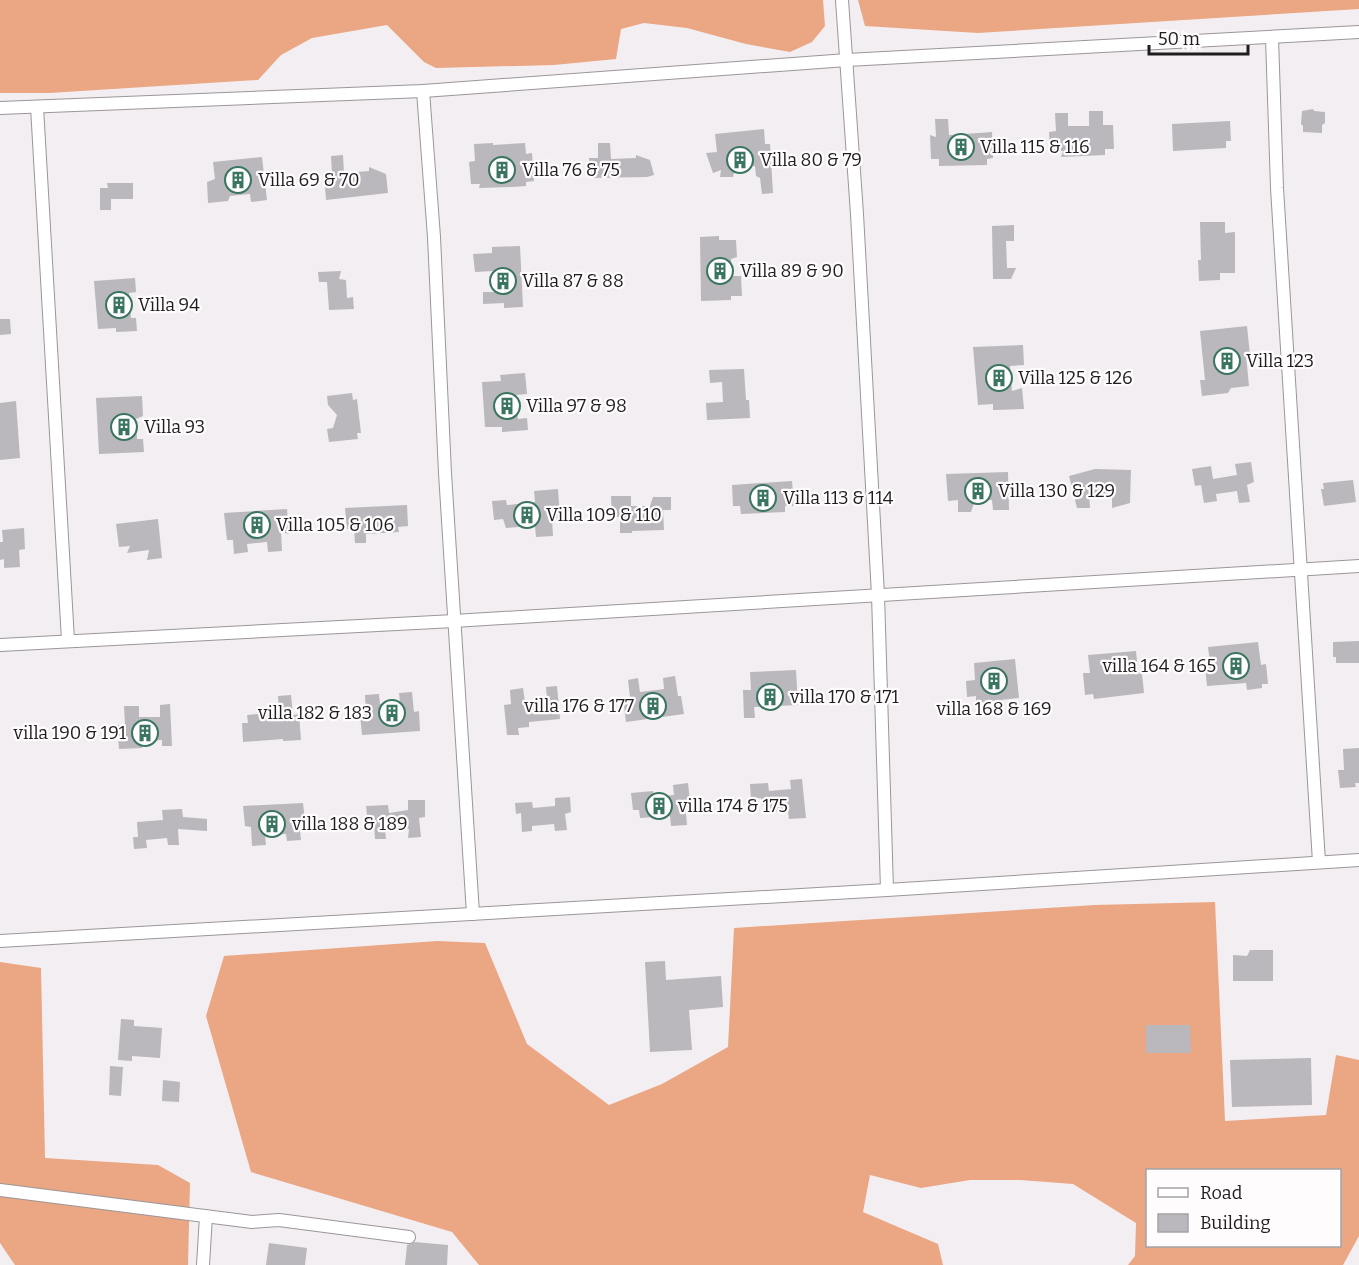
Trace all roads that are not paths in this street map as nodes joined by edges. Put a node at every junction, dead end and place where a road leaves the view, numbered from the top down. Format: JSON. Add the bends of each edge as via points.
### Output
{"nodes":[{"id":1,"x":842,"y":0,"type":"edge"},
{"id":2,"x":1359,"y":32,"type":"edge"},
{"id":3,"x":1272,"y":38,"type":"junction"},
{"id":4,"x":847,"y":60,"type":"junction"},
{"id":5,"x":423,"y":91,"type":"junction"},
{"id":6,"x":37,"y":107,"type":"junction"},
{"id":7,"x":0,"y":108,"type":"edge"},
{"id":8,"x":1359,"y":566,"type":"edge"},
{"id":9,"x":1300,"y":570,"type":"junction"},
{"id":10,"x":878,"y":595,"type":"junction"},
{"id":11,"x":454,"y":621,"type":"junction"},
{"id":12,"x":68,"y":640,"type":"junction"},
{"id":13,"x":0,"y":645,"type":"edge"},
{"id":14,"x":1359,"y":860,"type":"edge"},
{"id":15,"x":1319,"y":862,"type":"junction"},
{"id":16,"x":887,"y":890,"type":"junction"},
{"id":17,"x":473,"y":914,"type":"junction"},
{"id":18,"x":0,"y":941,"type":"edge"},
{"id":19,"x":0,"y":1190,"type":"edge"},
{"id":20,"x":206,"y":1216,"type":"junction"},
{"id":21,"x":409,"y":1237,"type":"dead end"},
{"id":22,"x":203,"y":1265,"type":"edge"}],
"edges":[{"from":1,"to":4,"type":"street"},
{"from":2,"to":3,"type":"street"},
{"from":3,"to":4,"type":"street"},
{"from":3,"to":9,"type":"street"},
{"from":4,"to":5,"type":"street"},
{"from":4,"to":10,"type":"street"},
{"from":5,"to":6,"type":"street"},
{"from":5,"to":11,"type":"street"},
{"from":6,"to":7,"type":"street"},
{"from":6,"to":12,"type":"street"},
{"from":8,"to":9,"type":"street"},
{"from":9,"to":10,"type":"street"},
{"from":9,"to":15,"type":"street"},
{"from":10,"to":11,"type":"street"},
{"from":10,"to":16,"type":"street"},
{"from":11,"to":12,"type":"street"},
{"from":11,"to":17,"type":"street"},
{"from":12,"to":13,"type":"street"},
{"from":14,"to":15,"type":"street"},
{"from":15,"to":16,"type":"street"},
{"from":16,"to":17,"type":"street"},
{"from":17,"to":18,"type":"street"},
{"from":19,"to":20,"type":"street"},
{"from":20,"to":21,"type":"street","via":[[252,1222],[279,1220]]},
{"from":20,"to":22,"type":"street"}]}
